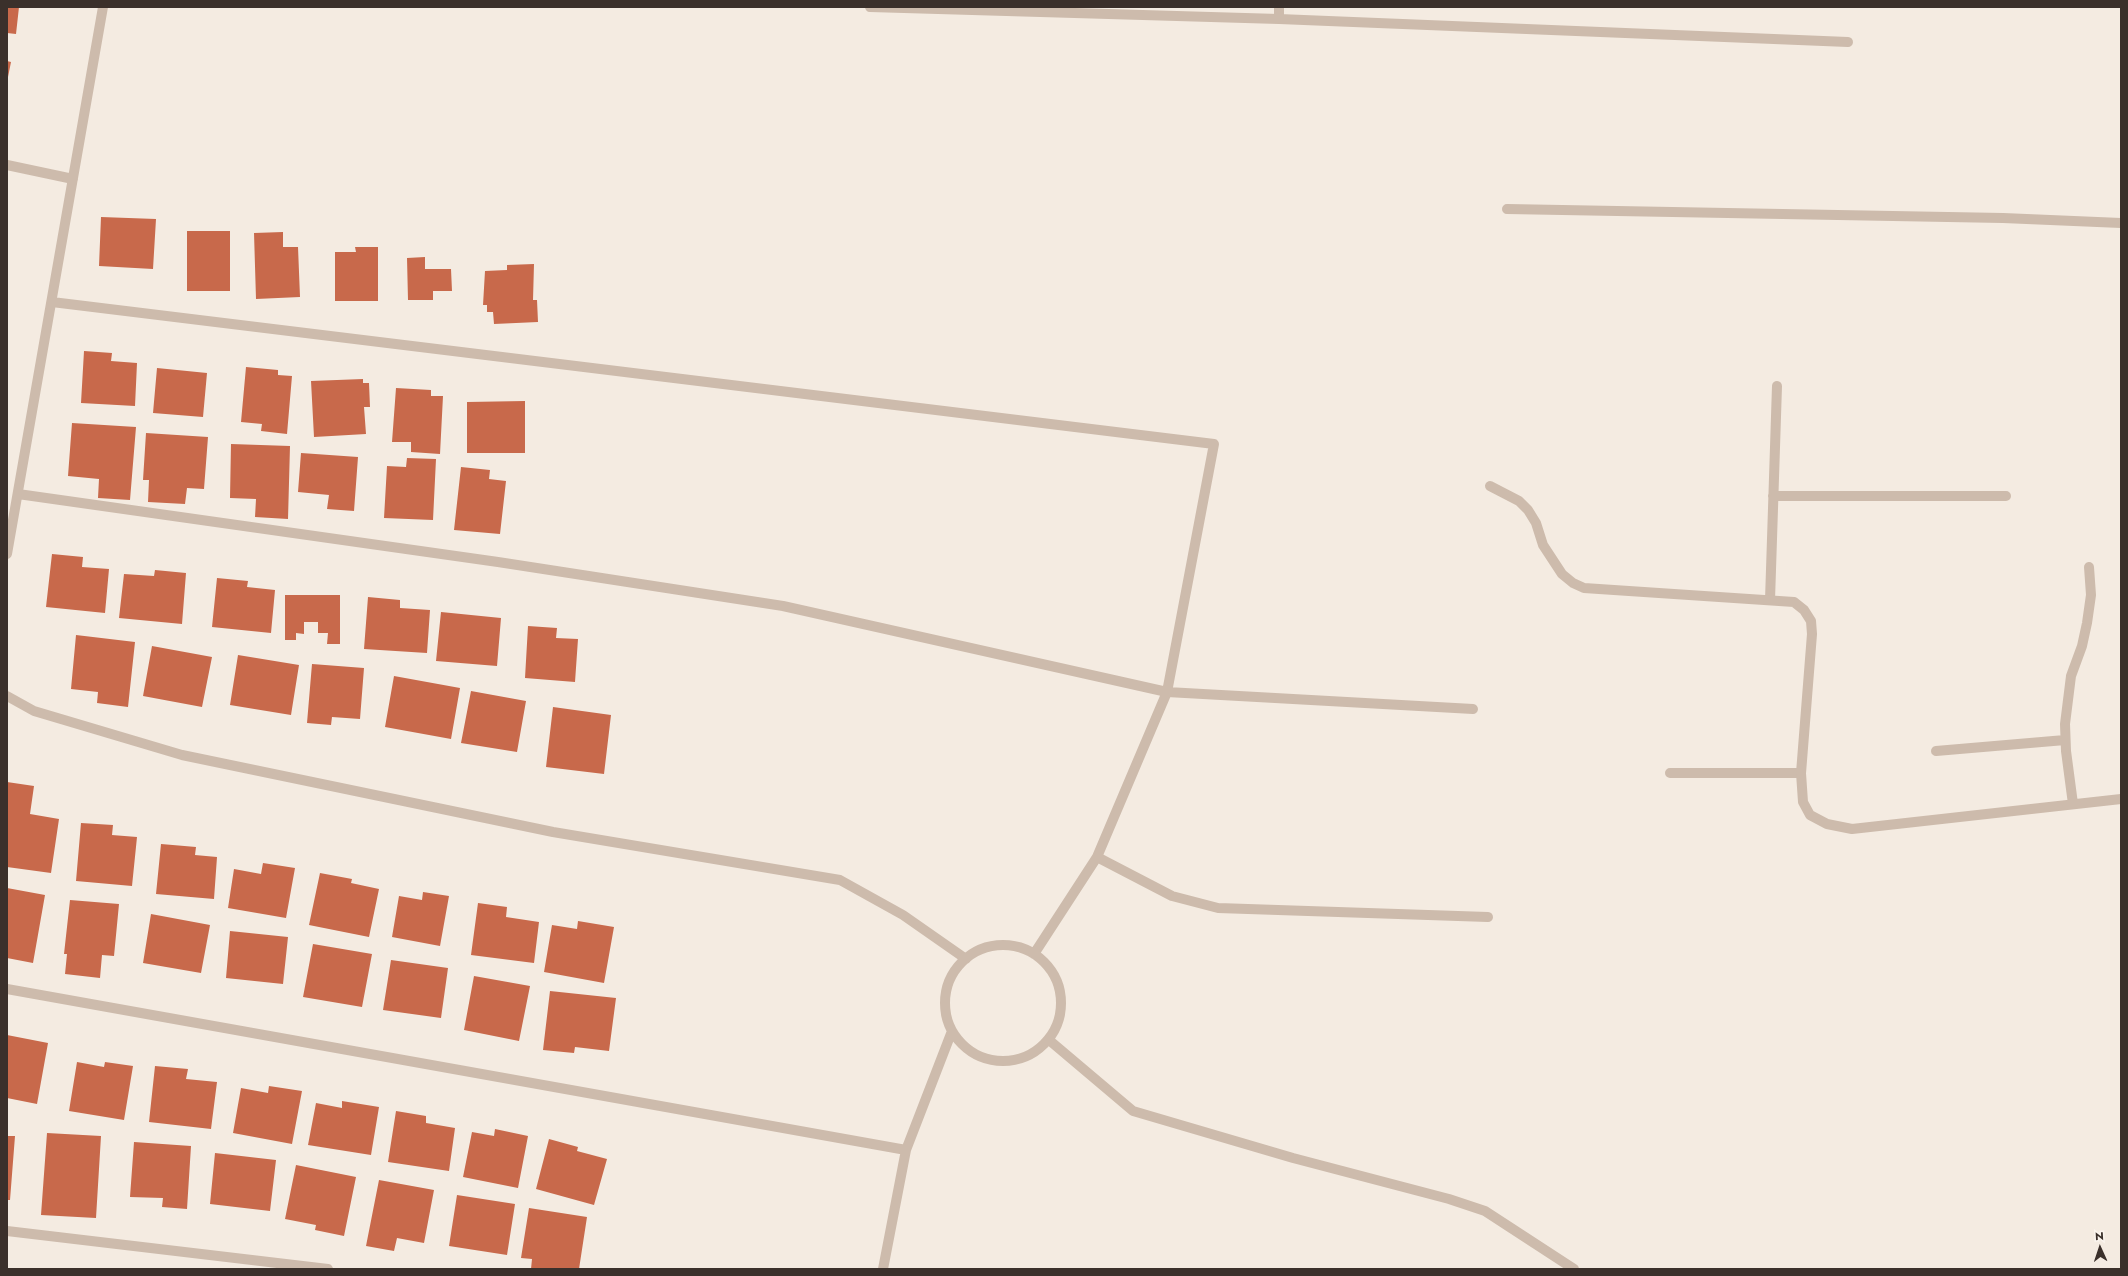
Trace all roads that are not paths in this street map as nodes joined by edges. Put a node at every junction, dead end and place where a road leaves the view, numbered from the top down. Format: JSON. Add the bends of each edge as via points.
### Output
{"nodes":[{"id":1,"x":103,"y":7,"type":"edge"},
{"id":2,"x":870,"y":7,"type":"edge"},
{"id":3,"x":1279,"y":7,"type":"edge"},
{"id":4,"x":1279,"y":19,"type":"junction"},
{"id":5,"x":1848,"y":42,"type":"dead end"},
{"id":6,"x":7,"y":165,"type":"edge"},
{"id":7,"x":73,"y":179,"type":"junction"},
{"id":8,"x":1507,"y":209,"type":"dead end"},
{"id":9,"x":2121,"y":223,"type":"edge"},
{"id":10,"x":52,"y":302,"type":"junction"},
{"id":11,"x":1777,"y":386,"type":"dead end"},
{"id":12,"x":1490,"y":486,"type":"dead end"},
{"id":13,"x":18,"y":494,"type":"junction"},
{"id":14,"x":1774,"y":496,"type":"junction"},
{"id":15,"x":2006,"y":496,"type":"dead end"},
{"id":16,"x":7,"y":554,"type":"edge"},
{"id":17,"x":2089,"y":567,"type":"dead end"},
{"id":18,"x":1770,"y":600,"type":"junction"},
{"id":19,"x":1167,"y":692,"type":"junction"},
{"id":20,"x":7,"y":696,"type":"edge"},
{"id":21,"x":1473,"y":709,"type":"dead end"},
{"id":22,"x":2065,"y":740,"type":"junction"},
{"id":23,"x":1936,"y":751,"type":"dead end"},
{"id":24,"x":1670,"y":773,"type":"dead end"},
{"id":25,"x":1801,"y":773,"type":"junction"},
{"id":26,"x":2121,"y":799,"type":"edge"},
{"id":27,"x":2073,"y":804,"type":"junction"},
{"id":28,"x":1097,"y":857,"type":"junction"},
{"id":29,"x":1488,"y":917,"type":"dead end"},
{"id":30,"x":1034,"y":954,"type":"junction"},
{"id":31,"x":966,"y":959,"type":"junction"},
{"id":32,"x":7,"y":989,"type":"edge"},
{"id":33,"x":952,"y":1031,"type":"junction"},
{"id":34,"x":1049,"y":1040,"type":"junction"},
{"id":35,"x":906,"y":1150,"type":"junction"},
{"id":36,"x":7,"y":1231,"type":"edge"},
{"id":37,"x":328,"y":1269,"type":"edge"},
{"id":38,"x":883,"y":1269,"type":"edge"},
{"id":39,"x":1574,"y":1269,"type":"edge"}],
"edges":[{"from":1,"to":7,"type":"street"},
{"from":2,"to":4,"type":"street"},
{"from":3,"to":4,"type":"street"},
{"from":4,"to":5,"type":"street"},
{"from":6,"to":7,"type":"street"},
{"from":7,"to":10,"type":"street"},
{"from":8,"to":9,"type":"street","via":[[1995,218]]},
{"from":10,"to":13,"type":"street"},
{"from":10,"to":19,"type":"street","via":[[1214,444]]},
{"from":11,"to":14,"type":"street"},
{"from":12,"to":18,"type":"street","via":[[1519,501],[1528,510],[1536,523],[1543,545],[1562,574],[1584,588]]},
{"from":13,"to":16,"type":"street"},
{"from":13,"to":19,"type":"street","via":[[498,562],[783,606]]},
{"from":14,"to":15,"type":"street"},
{"from":14,"to":18,"type":"street"},
{"from":17,"to":22,"type":"street","via":[[2090,602],[2082,646],[2071,676]]},
{"from":18,"to":25,"type":"street","via":[[1794,602],[1804,610],[1811,621]]},
{"from":19,"to":21,"type":"street"},
{"from":19,"to":28,"type":"street"},
{"from":20,"to":31,"type":"street","via":[[34,711],[182,755],[553,832],[840,880],[903,915]]},
{"from":22,"to":23,"type":"street"},
{"from":22,"to":27,"type":"street"},
{"from":24,"to":25,"type":"street"},
{"from":25,"to":27,"type":"street","via":[[1803,802],[1810,815],[1827,824],[1852,829]]},
{"from":26,"to":27,"type":"street"},
{"from":28,"to":29,"type":"street","via":[[1172,896],[1218,908]]},
{"from":28,"to":30,"type":"street"},
{"from":30,"to":31,"type":"street","via":[[1017,947],[999,946],[981,950]]},
{"from":30,"to":34,"type":"street","via":[[1049,967],[1058,984],[1062,1003],[1059,1023]]},
{"from":31,"to":33,"type":"street","via":[[953,975],[946,993],[946,1013]]},
{"from":32,"to":35,"type":"street"},
{"from":33,"to":34,"type":"street","via":[[964,1046],[980,1056],[998,1061],[1017,1060],[1035,1052]]},
{"from":33,"to":35,"type":"street"},
{"from":34,"to":39,"type":"street","via":[[1133,1110],[1293,1158],[1485,1211]]},
{"from":35,"to":38,"type":"street"},
{"from":36,"to":37,"type":"street"}]}
